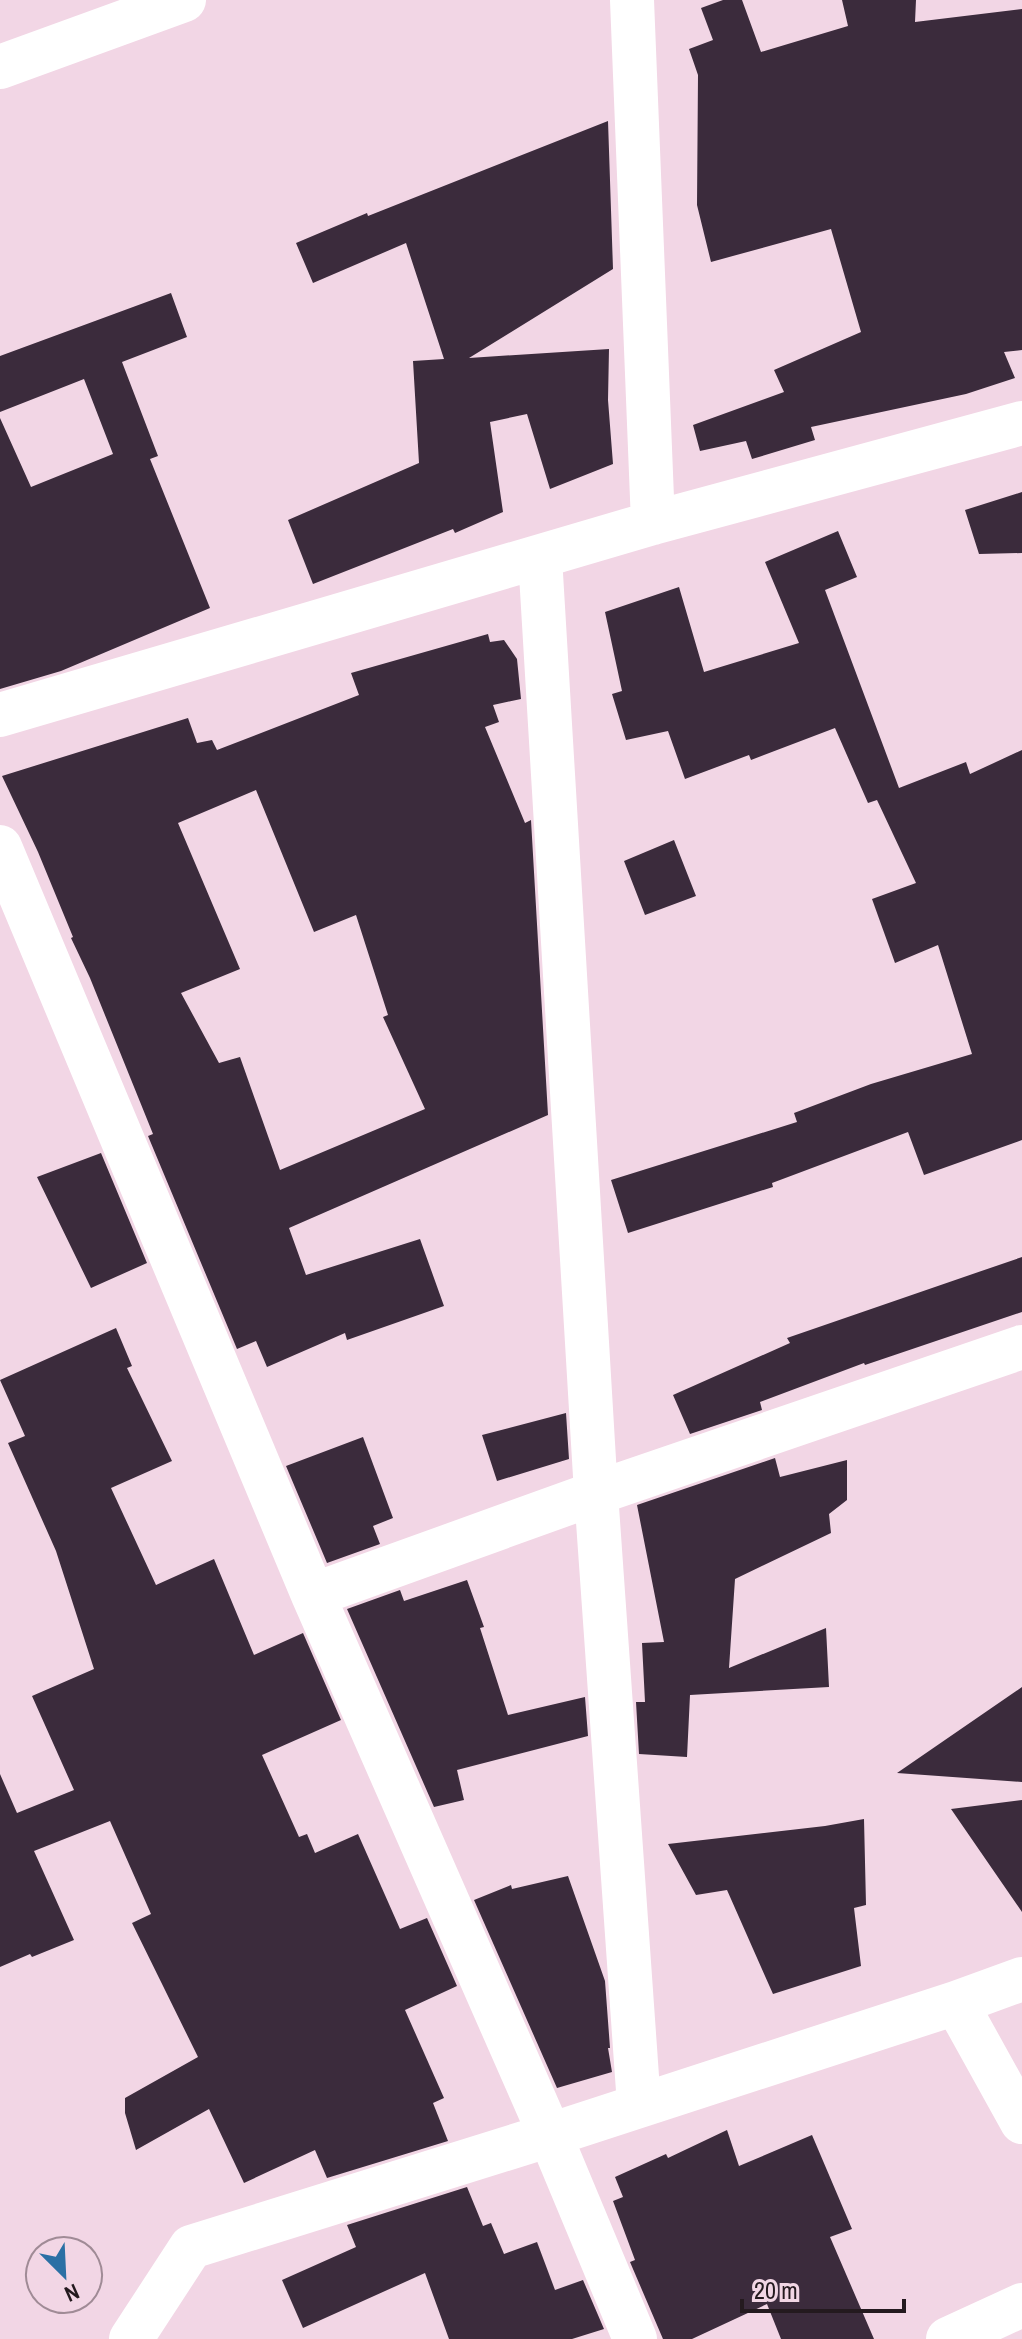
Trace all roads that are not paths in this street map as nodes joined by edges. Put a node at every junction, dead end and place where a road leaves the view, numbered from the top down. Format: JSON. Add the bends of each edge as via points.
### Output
{"nodes":[{"id":1,"x":184,"y":0,"type":"edge"},
{"id":2,"x":632,"y":0,"type":"edge"},
{"id":3,"x":0,"y":67,"type":"edge"},
{"id":4,"x":1022,"y":423,"type":"edge"},
{"id":5,"x":653,"y":523,"type":"junction"},
{"id":6,"x":540,"y":557,"type":"junction"},
{"id":7,"x":0,"y":715,"type":"edge"},
{"id":8,"x":0,"y":847,"type":"edge"},
{"id":9,"x":1022,"y":1347,"type":"edge"},
{"id":10,"x":596,"y":1493,"type":"junction"},
{"id":11,"x":313,"y":1595,"type":"junction"},
{"id":12,"x":1022,"y":1979,"type":"edge"},
{"id":13,"x":956,"y":2003,"type":"junction"},
{"id":14,"x":639,"y":2105,"type":"junction"},
{"id":15,"x":1022,"y":2122,"type":"edge"},
{"id":16,"x":550,"y":2135,"type":"junction"},
{"id":17,"x":1022,"y":2305,"type":"edge"},
{"id":18,"x":131,"y":2339,"type":"edge"},
{"id":19,"x":635,"y":2339,"type":"edge"},
{"id":20,"x":948,"y":2339,"type":"edge"}],
"edges":[{"from":1,"to":3,"type":"street"},
{"from":2,"to":5,"type":"street"},
{"from":4,"to":5,"type":"street"},
{"from":5,"to":6,"type":"street"},
{"from":6,"to":7,"type":"street"},
{"from":6,"to":10,"type":"street"},
{"from":8,"to":11,"type":"street"},
{"from":9,"to":10,"type":"street"},
{"from":10,"to":11,"type":"street"},
{"from":10,"to":14,"type":"street"},
{"from":11,"to":16,"type":"street"},
{"from":12,"to":13,"type":"street"},
{"from":13,"to":14,"type":"street"},
{"from":13,"to":15,"type":"street"},
{"from":14,"to":16,"type":"street"},
{"from":16,"to":18,"type":"street","via":[[191,2247]]},
{"from":16,"to":19,"type":"street"},
{"from":17,"to":20,"type":"street"}]}
